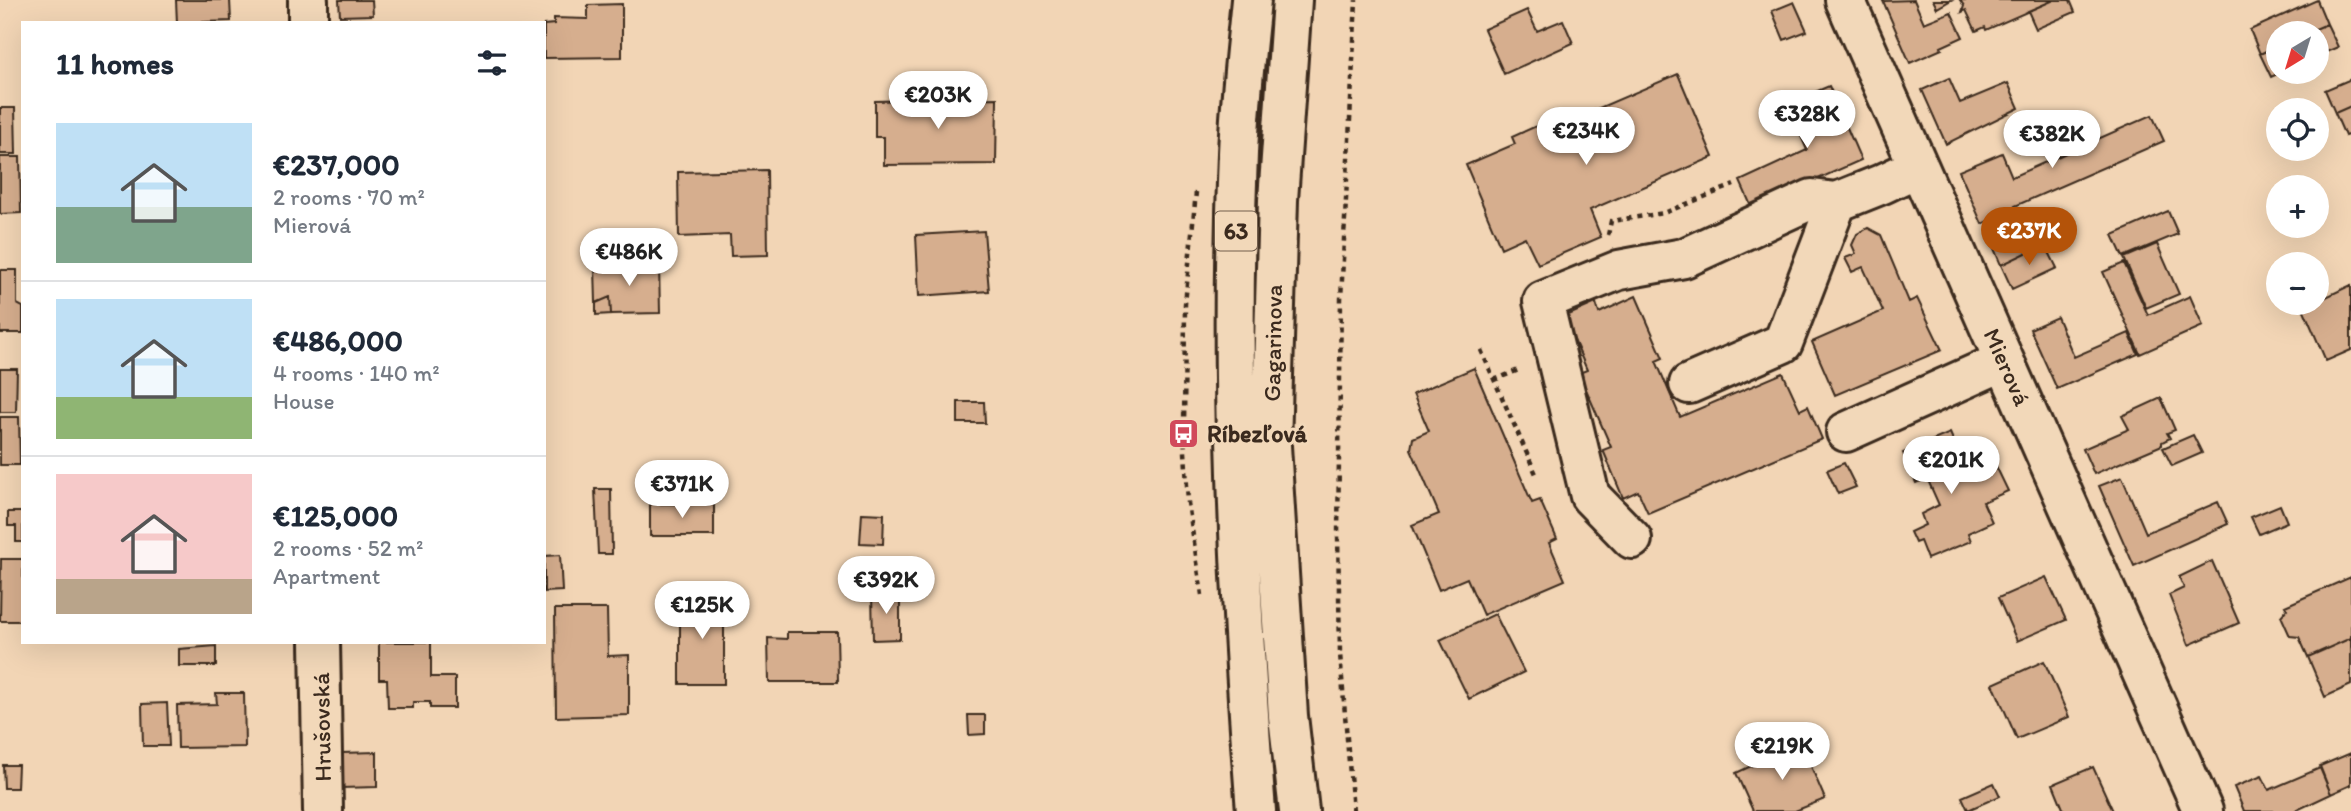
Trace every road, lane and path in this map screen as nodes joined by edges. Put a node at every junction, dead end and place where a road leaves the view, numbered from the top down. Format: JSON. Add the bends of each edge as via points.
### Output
{"nodes":[{"id":1,"x":308,"y":0,"type":"edge"},
{"id":2,"x":1251,"y":0,"type":"edge"},
{"id":3,"x":1292,"y":0,"type":"edge"},
{"id":4,"x":1356,"y":0,"type":"edge"},
{"id":5,"x":1845,"y":0,"type":"edge"},
{"id":6,"x":308,"y":21,"type":"edge"},
{"id":7,"x":1918,"y":167,"type":"junction"},
{"id":8,"x":1734,"y":184,"type":"dead end"},
{"id":9,"x":1837,"y":202,"type":"junction"},
{"id":10,"x":1607,"y":242,"type":"dead end"},
{"id":11,"x":1481,"y":350,"type":"dead end"},
{"id":12,"x":2004,"y":361,"type":"junction"},
{"id":13,"x":1529,"y":365,"type":"dead end"},
{"id":14,"x":1494,"y":380,"type":"junction"},
{"id":15,"x":1689,"y":384,"type":"dead end"},
{"id":16,"x":1846,"y":432,"type":"dead end"},
{"id":17,"x":1536,"y":474,"type":"dead end"},
{"id":18,"x":1632,"y":539,"type":"dead end"},
{"id":19,"x":320,"y":644,"type":"edge"},
{"id":20,"x":323,"y":811,"type":"edge"},
{"id":21,"x":1256,"y":811,"type":"edge"},
{"id":22,"x":1299,"y":811,"type":"edge"},
{"id":23,"x":1353,"y":811,"type":"edge"},
{"id":24,"x":2203,"y":811,"type":"edge"}],
"edges":[{"from":1,"to":6,"type":"main road"},
{"from":2,"to":21,"type":"main road","name":"Gagarinova","number":"63","via":[[1238,152],[1234,295],[1239,558]]},
{"from":3,"to":22,"type":"main road","name":"Gagarinova","number":"63","via":[[1278,200],[1271,446],[1288,716]]},
{"from":4,"to":23,"type":"path","via":[[1340,299],[1338,534],[1340,654]]},
{"from":5,"to":7,"type":"main road","name":"Mierová"},
{"from":7,"to":9,"type":"main road"},
{"from":7,"to":12,"type":"main road","name":"Mierová"},
{"from":8,"to":10,"type":"path","via":[[1664,213],[1611,221]]},
{"from":9,"to":15,"type":"main road","via":[[1783,343]]},
{"from":9,"to":18,"type":"main road","via":[[1812,199],[1684,258],[1619,270],[1543,301],[1590,496]]},
{"from":11,"to":14,"type":"path"},
{"from":12,"to":16,"type":"main road"},
{"from":12,"to":24,"type":"main road","name":"Mierová"},
{"from":13,"to":14,"type":"path"},
{"from":14,"to":17,"type":"path"},
{"from":19,"to":20,"type":"main road","name":"Hrušovská"}]}
